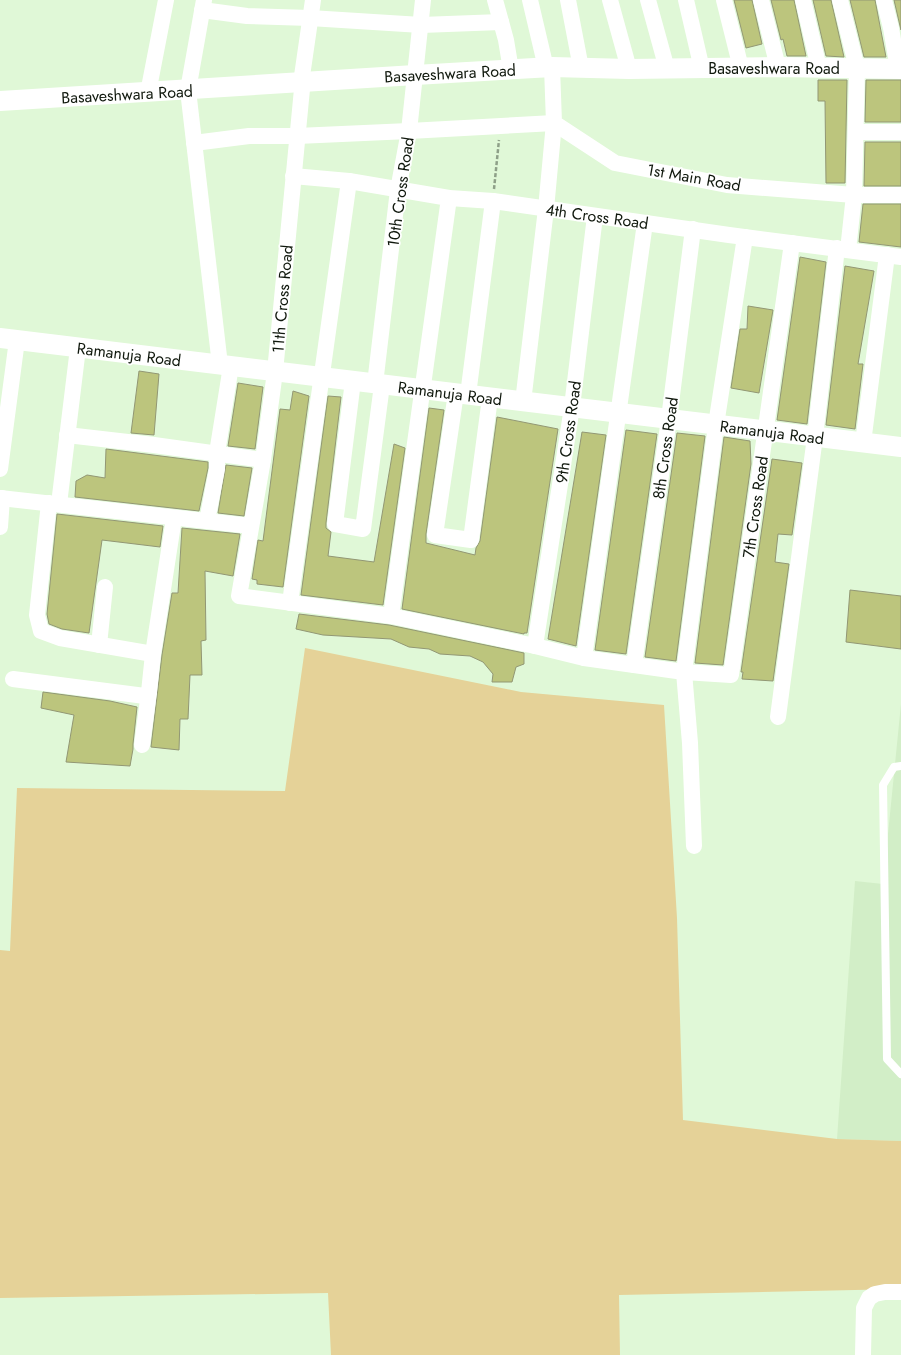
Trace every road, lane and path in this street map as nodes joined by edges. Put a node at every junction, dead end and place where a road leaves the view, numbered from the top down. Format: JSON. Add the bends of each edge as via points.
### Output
{"nodes":[{"id":1,"x":166,"y":0,"type":"edge"},
{"id":2,"x":313,"y":0,"type":"edge"},
{"id":3,"x":423,"y":0,"type":"edge"},
{"id":4,"x":494,"y":0,"type":"edge"},
{"id":5,"x":530,"y":0,"type":"edge"},
{"id":6,"x":568,"y":0,"type":"edge"},
{"id":7,"x":610,"y":0,"type":"edge"},
{"id":8,"x":648,"y":0,"type":"edge"},
{"id":9,"x":686,"y":0,"type":"edge"},
{"id":10,"x":724,"y":0,"type":"edge"},
{"id":11,"x":761,"y":0,"type":"edge"},
{"id":12,"x":803,"y":0,"type":"edge"},
{"id":13,"x":840,"y":0,"type":"edge"},
{"id":14,"x":884,"y":0,"type":"edge"},
{"id":15,"x":203,"y":5,"type":"edge"},
{"id":16,"x":310,"y":18,"type":"junction"},
{"id":17,"x":501,"y":22,"type":"junction"},
{"id":18,"x":420,"y":25,"type":"junction"},
{"id":19,"x":778,"y":67,"type":"junction"},
{"id":20,"x":549,"y":68,"type":"junction"},
{"id":21,"x":581,"y":68,"type":"junction"},
{"id":22,"x":741,"y":68,"type":"junction"},
{"id":23,"x":819,"y":68,"type":"junction"},
{"id":24,"x":857,"y":68,"type":"junction"},
{"id":25,"x":629,"y":69,"type":"junction"},
{"id":26,"x":667,"y":69,"type":"junction"},
{"id":27,"x":702,"y":69,"type":"junction"},
{"id":28,"x":900,"y":69,"type":"edge"},
{"id":29,"x":511,"y":70,"type":"junction"},
{"id":30,"x":415,"y":75,"type":"junction"},
{"id":31,"x":301,"y":83,"type":"junction"},
{"id":32,"x":188,"y":90,"type":"junction"},
{"id":33,"x":148,"y":93,"type":"junction"},
{"id":34,"x":0,"y":101,"type":"edge"},
{"id":35,"x":554,"y":123,"type":"junction"},
{"id":36,"x":501,"y":126,"type":"junction"},
{"id":37,"x":409,"y":131,"type":"junction"},
{"id":38,"x":856,"y":132,"type":"junction"},
{"id":39,"x":901,"y":132,"type":"edge"},
{"id":40,"x":297,"y":136,"type":"junction"},
{"id":41,"x":194,"y":142,"type":"junction"},
{"id":42,"x":293,"y":176,"type":"junction"},
{"id":43,"x":348,"y":181,"type":"junction"},
{"id":44,"x":398,"y":190,"type":"junction"},
{"id":45,"x":901,"y":194,"type":"edge"},
{"id":46,"x":854,"y":195,"type":"junction"},
{"id":47,"x":448,"y":198,"type":"junction"},
{"id":48,"x":493,"y":201,"type":"junction"},
{"id":49,"x":546,"y":209,"type":"junction"},
{"id":50,"x":595,"y":216,"type":"junction"},
{"id":51,"x":645,"y":223,"type":"junction"},
{"id":52,"x":693,"y":230,"type":"junction"},
{"id":53,"x":744,"y":237,"type":"junction"},
{"id":54,"x":792,"y":243,"type":"junction"},
{"id":55,"x":843,"y":249,"type":"junction"},
{"id":56,"x":894,"y":256,"type":"edge"},
{"id":57,"x":8,"y":339,"type":"edge"},
{"id":58,"x":78,"y":348,"type":"junction"},
{"id":59,"x":226,"y":366,"type":"junction"},
{"id":60,"x":274,"y":372,"type":"junction"},
{"id":61,"x":321,"y":377,"type":"junction"},
{"id":62,"x":353,"y":381,"type":"junction"},
{"id":63,"x":379,"y":384,"type":"junction"},
{"id":64,"x":423,"y":390,"type":"junction"},
{"id":65,"x":462,"y":394,"type":"junction"},
{"id":66,"x":490,"y":398,"type":"junction"},
{"id":67,"x":523,"y":402,"type":"junction"},
{"id":68,"x":572,"y":407,"type":"junction"},
{"id":69,"x":618,"y":413,"type":"junction"},
{"id":70,"x":669,"y":419,"type":"junction"},
{"id":71,"x":716,"y":425,"type":"junction"},
{"id":72,"x":765,"y":431,"type":"junction"},
{"id":73,"x":67,"y":435,"type":"junction"},
{"id":74,"x":815,"y":437,"type":"junction"},
{"id":75,"x":863,"y":443,"type":"junction"},
{"id":76,"x":901,"y":447,"type":"edge"},
{"id":77,"x":217,"y":453,"type":"junction"},
{"id":78,"x":262,"y":460,"type":"junction"},
{"id":79,"x":0,"y":469,"type":"edge"},
{"id":80,"x":1,"y":498,"type":"edge"},
{"id":81,"x":54,"y":504,"type":"junction"},
{"id":82,"x":174,"y":518,"type":"junction"},
{"id":83,"x":207,"y":521,"type":"junction"},
{"id":84,"x":251,"y":526,"type":"junction"},
{"id":85,"x":0,"y":527,"type":"edge"},
{"id":86,"x":105,"y":587,"type":"dead end"},
{"id":87,"x":290,"y":603,"type":"junction"},
{"id":88,"x":391,"y":616,"type":"junction"},
{"id":89,"x":100,"y":645,"type":"junction"},
{"id":90,"x":535,"y":646,"type":"junction"},
{"id":91,"x":154,"y":654,"type":"junction"},
{"id":92,"x":584,"y":658,"type":"junction"},
{"id":93,"x":634,"y":665,"type":"junction"},
{"id":94,"x":684,"y":672,"type":"junction"},
{"id":95,"x":13,"y":680,"type":"dead end"},
{"id":96,"x":149,"y":692,"type":"junction"},
{"id":97,"x":778,"y":717,"type":"dead end"},
{"id":98,"x":142,"y":745,"type":"dead end"},
{"id":99,"x":901,"y":766,"type":"edge"},
{"id":100,"x":694,"y":846,"type":"dead end"},
{"id":101,"x":901,"y":1074,"type":"edge"},
{"id":102,"x":901,"y":1292,"type":"edge"},
{"id":103,"x":863,"y":1355,"type":"edge"}],
"edges":[{"from":1,"to":33,"type":"street"},
{"from":2,"to":16,"type":"street","name":"11th Cross Road"},
{"from":3,"to":18,"type":"street","name":"10th Cross Road"},
{"from":4,"to":17,"type":"street"},
{"from":5,"to":20,"type":"street"},
{"from":6,"to":21,"type":"street"},
{"from":7,"to":25,"type":"street"},
{"from":8,"to":26,"type":"street"},
{"from":9,"to":27,"type":"street"},
{"from":10,"to":22,"type":"street"},
{"from":11,"to":19,"type":"street"},
{"from":12,"to":23,"type":"street"},
{"from":13,"to":24,"type":"street"},
{"from":14,"to":28,"type":"street"},
{"from":15,"to":16,"type":"street","via":[[247,16]]},
{"from":15,"to":32,"type":"street"},
{"from":16,"to":18,"type":"street"},
{"from":16,"to":31,"type":"street","name":"11th Cross Road"},
{"from":17,"to":18,"type":"street"},
{"from":17,"to":29,"type":"street"},
{"from":18,"to":30,"type":"street","name":"10th Cross Road"},
{"from":19,"to":22,"type":"street","name":"Basaveshwara Road"},
{"from":19,"to":23,"type":"street","name":"Basaveshwara Road"},
{"from":20,"to":21,"type":"street","name":"Basaveshwara Road"},
{"from":20,"to":29,"type":"street","name":"Basaveshwara Road"},
{"from":20,"to":35,"type":"street"},
{"from":21,"to":25,"type":"street","name":"Basaveshwara Road"},
{"from":22,"to":27,"type":"street","name":"Basaveshwara Road"},
{"from":23,"to":24,"type":"street","name":"Basaveshwara Road"},
{"from":24,"to":28,"type":"street","name":"Basaveshwara Road"},
{"from":24,"to":38,"type":"street"},
{"from":25,"to":26,"type":"street","name":"Basaveshwara Road"},
{"from":26,"to":27,"type":"street","name":"Basaveshwara Road"},
{"from":29,"to":30,"type":"street","name":"Basaveshwara Road"},
{"from":30,"to":31,"type":"street","name":"Basaveshwara Road"},
{"from":30,"to":37,"type":"street","name":"10th Cross Road"},
{"from":31,"to":32,"type":"street","name":"Basaveshwara Road"},
{"from":31,"to":40,"type":"street","name":"11th Cross Road"},
{"from":32,"to":33,"type":"street","name":"Basaveshwara Road"},
{"from":32,"to":41,"type":"street"},
{"from":33,"to":34,"type":"street","name":"Basaveshwara Road"},
{"from":35,"to":36,"type":"street"},
{"from":35,"to":46,"type":"street","name":"1st Main Road","via":[[615,163],[726,185]]},
{"from":35,"to":49,"type":"street"},
{"from":36,"to":37,"type":"street"},
{"from":36,"to":48,"type":"path"},
{"from":37,"to":40,"type":"street"},
{"from":37,"to":44,"type":"street","name":"10th Cross Road"},
{"from":38,"to":39,"type":"street"},
{"from":38,"to":46,"type":"street"},
{"from":40,"to":41,"type":"street","via":[[249,136]]},
{"from":40,"to":42,"type":"street","name":"11th Cross Road"},
{"from":41,"to":59,"type":"street"},
{"from":42,"to":43,"type":"street","name":"4th Cross Road"},
{"from":42,"to":60,"type":"street","name":"11th Cross Road"},
{"from":43,"to":44,"type":"street","name":"4th Cross Road"},
{"from":43,"to":61,"type":"street"},
{"from":44,"to":47,"type":"street","name":"4th Cross Road"},
{"from":44,"to":63,"type":"street","name":"10th Cross Road"},
{"from":45,"to":46,"type":"street","name":"1st Main Road"},
{"from":46,"to":55,"type":"street"},
{"from":47,"to":48,"type":"street","name":"4th Cross Road"},
{"from":47,"to":64,"type":"street"},
{"from":48,"to":49,"type":"street","name":"4th Cross Road"},
{"from":48,"to":65,"type":"street"},
{"from":49,"to":50,"type":"street","name":"4th Cross Road"},
{"from":49,"to":67,"type":"street"},
{"from":50,"to":51,"type":"street","name":"4th Cross Road"},
{"from":50,"to":68,"type":"street","name":"9th Cross Road"},
{"from":51,"to":52,"type":"street","name":"4th Cross Road"},
{"from":51,"to":69,"type":"street"},
{"from":52,"to":53,"type":"street","name":"4th Cross Road"},
{"from":52,"to":70,"type":"street","name":"8th Cross Road"},
{"from":53,"to":54,"type":"street","name":"4th Cross Road"},
{"from":53,"to":71,"type":"street"},
{"from":54,"to":55,"type":"street","name":"4th Cross Road"},
{"from":54,"to":72,"type":"street","name":"7th Cross Road"},
{"from":55,"to":56,"type":"street","name":"4th Cross Road"},
{"from":55,"to":74,"type":"street"},
{"from":56,"to":75,"type":"street"},
{"from":57,"to":58,"type":"street","name":"Ramanuja Road"},
{"from":57,"to":79,"type":"street"},
{"from":58,"to":59,"type":"street","name":"Ramanuja Road"},
{"from":58,"to":73,"type":"street"},
{"from":59,"to":60,"type":"street","name":"Ramanuja Road"},
{"from":59,"to":77,"type":"street"},
{"from":60,"to":61,"type":"street","name":"Ramanuja Road"},
{"from":60,"to":78,"type":"street","name":"11th Cross Road"},
{"from":61,"to":62,"type":"street","name":"Ramanuja Road"},
{"from":61,"to":87,"type":"street"},
{"from":62,"to":63,"type":"street","name":"Ramanuja Road"},
{"from":62,"to":63,"type":"street","name":"10th Cross Road","via":[[335,524],[363,529]]},
{"from":63,"to":64,"type":"street","name":"Ramanuja Road"},
{"from":64,"to":65,"type":"street","name":"Ramanuja Road"},
{"from":64,"to":88,"type":"street"},
{"from":65,"to":66,"type":"street","name":"Ramanuja Road"},
{"from":65,"to":66,"type":"street","via":[[435,535],[471,540]]},
{"from":66,"to":67,"type":"street","name":"Ramanuja Road"},
{"from":67,"to":68,"type":"street","name":"Ramanuja Road"},
{"from":68,"to":69,"type":"street","name":"Ramanuja Road"},
{"from":68,"to":90,"type":"street","name":"9th Cross Road"},
{"from":69,"to":70,"type":"street","name":"Ramanuja Road"},
{"from":69,"to":92,"type":"street"},
{"from":70,"to":71,"type":"street","name":"Ramanuja Road"},
{"from":70,"to":93,"type":"street","name":"8th Cross Road"},
{"from":71,"to":72,"type":"street","name":"Ramanuja Road"},
{"from":71,"to":94,"type":"street"},
{"from":72,"to":74,"type":"street","name":"Ramanuja Road"},
{"from":72,"to":94,"type":"street","name":"7th Cross Road","via":[[731,675]]},
{"from":73,"to":77,"type":"street"},
{"from":73,"to":81,"type":"street"},
{"from":74,"to":75,"type":"street","name":"Ramanuja Road"},
{"from":74,"to":97,"type":"street"},
{"from":75,"to":76,"type":"street","name":"Ramanuja Road"},
{"from":77,"to":78,"type":"street"},
{"from":77,"to":83,"type":"street","via":[[217,469]]},
{"from":78,"to":84,"type":"street","name":"11th Cross Road"},
{"from":80,"to":81,"type":"street"},
{"from":80,"to":85,"type":"street"},
{"from":81,"to":82,"type":"street"},
{"from":81,"to":89,"type":"street","via":[[37,615],[40,631],[60,638]]},
{"from":82,"to":83,"type":"street"},
{"from":82,"to":91,"type":"street"},
{"from":83,"to":84,"type":"street"},
{"from":84,"to":87,"type":"street","name":"11th Cross Road","via":[[239,596]]},
{"from":86,"to":89,"type":"street"},
{"from":87,"to":88,"type":"street"},
{"from":88,"to":90,"type":"street"},
{"from":89,"to":91,"type":"street"},
{"from":90,"to":92,"type":"street"},
{"from":91,"to":96,"type":"street"},
{"from":92,"to":93,"type":"street"},
{"from":93,"to":94,"type":"street"},
{"from":94,"to":100,"type":"street"},
{"from":95,"to":96,"type":"street","via":[[145,696]]},
{"from":96,"to":98,"type":"street"},
{"from":99,"to":101,"type":"lane","via":[[894,767],[883,785],[887,1059]]},
{"from":102,"to":103,"type":"street","via":[[885,1292],[869,1298],[864,1308]]}]}
